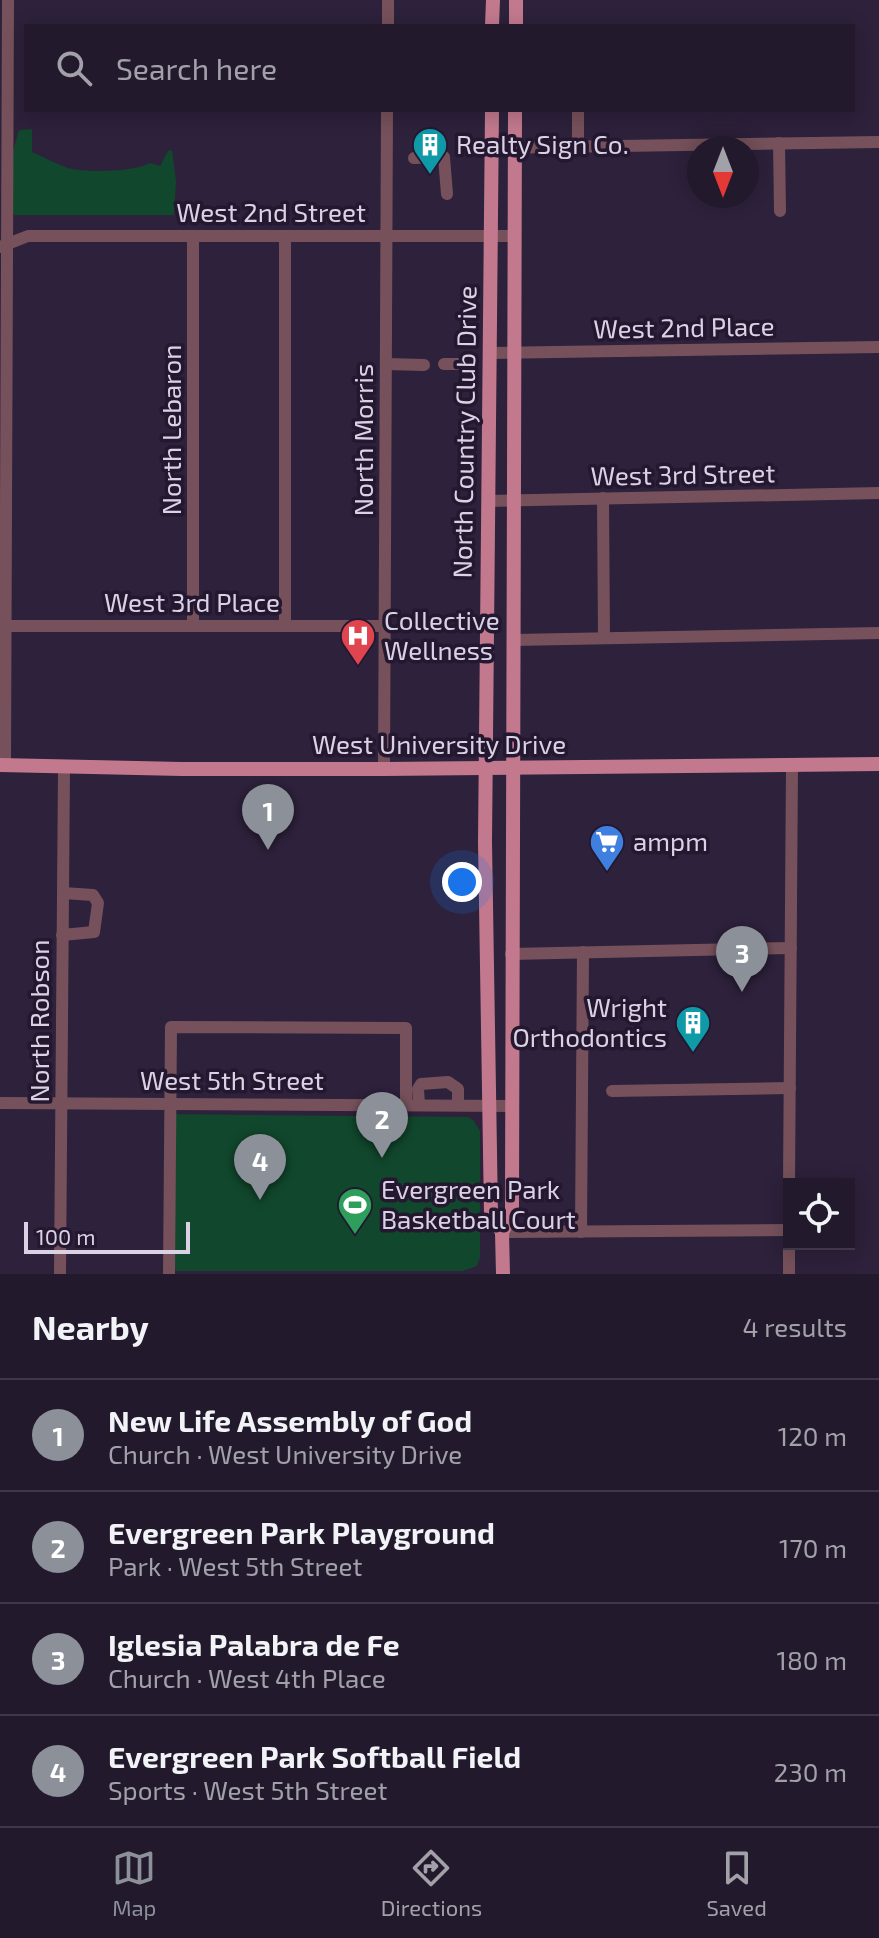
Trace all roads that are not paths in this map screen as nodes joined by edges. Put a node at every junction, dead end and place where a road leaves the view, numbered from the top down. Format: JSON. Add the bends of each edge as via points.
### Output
{"nodes":[{"id":1,"x":8,"y":0,"type":"edge"},
{"id":2,"x":388,"y":0,"type":"edge"},
{"id":3,"x":493,"y":0,"type":"edge"},
{"id":4,"x":516,"y":0,"type":"edge"},
{"id":5,"x":388,"y":24,"type":"edge"},
{"id":6,"x":492,"y":24,"type":"edge"},
{"id":7,"x":516,"y":24,"type":"edge"},
{"id":8,"x":3,"y":106,"type":"edge"},
{"id":9,"x":387,"y":112,"type":"edge"},
{"id":10,"x":492,"y":112,"type":"edge"},
{"id":11,"x":515,"y":112,"type":"edge"},
{"id":12,"x":578,"y":112,"type":"edge"},
{"id":13,"x":879,"y":142,"type":"edge"},
{"id":14,"x":779,"y":143,"type":"junction"},
{"id":15,"x":515,"y":147,"type":"junction"},
{"id":16,"x":578,"y":147,"type":"junction"},
{"id":17,"x":492,"y":148,"type":"junction"},
{"id":18,"x":414,"y":158,"type":"dead end"},
{"id":19,"x":447,"y":194,"type":"dead end"},
{"id":20,"x":780,"y":211,"type":"dead end"},
{"id":21,"x":3,"y":222,"type":"edge"},
{"id":22,"x":387,"y":235,"type":"junction"},
{"id":23,"x":28,"y":236,"type":"junction"},
{"id":24,"x":193,"y":236,"type":"junction"},
{"id":25,"x":285,"y":236,"type":"junction"},
{"id":26,"x":491,"y":236,"type":"junction"},
{"id":27,"x":514,"y":236,"type":"junction"},
{"id":28,"x":2,"y":247,"type":"edge"},
{"id":29,"x":879,"y":347,"type":"edge"},
{"id":30,"x":490,"y":353,"type":"junction"},
{"id":31,"x":513,"y":353,"type":"junction"},
{"id":32,"x":386,"y":364,"type":"junction"},
{"id":33,"x":444,"y":364,"type":"dead end"},
{"id":34,"x":461,"y":364,"type":"dead end"},
{"id":35,"x":424,"y":365,"type":"dead end"},
{"id":36,"x":3,"y":439,"type":"edge"},
{"id":37,"x":879,"y":493,"type":"edge"},
{"id":38,"x":603,"y":498,"type":"junction"},
{"id":39,"x":514,"y":500,"type":"junction"},
{"id":40,"x":488,"y":501,"type":"junction"},
{"id":41,"x":193,"y":625,"type":"junction"},
{"id":42,"x":285,"y":625,"type":"junction"},
{"id":43,"x":2,"y":626,"type":"edge"},
{"id":44,"x":385,"y":626,"type":"junction"},
{"id":45,"x":879,"y":633,"type":"edge"},
{"id":46,"x":604,"y":638,"type":"junction"},
{"id":47,"x":514,"y":640,"type":"junction"},
{"id":48,"x":792,"y":764,"type":"junction"},
{"id":49,"x":879,"y":764,"type":"edge"},
{"id":50,"x":2,"y":765,"type":"edge"},
{"id":51,"x":64,"y":768,"type":"junction"},
{"id":52,"x":384,"y":769,"type":"junction"},
{"id":53,"x":486,"y":769,"type":"junction"},
{"id":54,"x":512,"y":769,"type":"junction"},
{"id":55,"x":63,"y":893,"type":"junction"},
{"id":56,"x":62,"y":935,"type":"junction"},
{"id":57,"x":791,"y":948,"type":"junction"},
{"id":58,"x":583,"y":952,"type":"junction"},
{"id":59,"x":511,"y":954,"type":"junction"},
{"id":60,"x":790,"y":1088,"type":"junction"},
{"id":61,"x":612,"y":1091,"type":"dead end"},
{"id":62,"x":0,"y":1103,"type":"edge"},
{"id":63,"x":61,"y":1103,"type":"junction"},
{"id":64,"x":170,"y":1103,"type":"junction"},
{"id":65,"x":413,"y":1104,"type":"junction"},
{"id":66,"x":458,"y":1105,"type":"junction"},
{"id":67,"x":490,"y":1106,"type":"junction"},
{"id":68,"x":512,"y":1106,"type":"junction"},
{"id":69,"x":789,"y":1178,"type":"edge"},
{"id":70,"x":783,"y":1230,"type":"edge"},
{"id":71,"x":502,"y":1232,"type":"junction"},
{"id":72,"x":581,"y":1232,"type":"junction"},
{"id":73,"x":789,"y":1250,"type":"edge"},
{"id":74,"x":60,"y":1274,"type":"edge"},
{"id":75,"x":169,"y":1274,"type":"edge"},
{"id":76,"x":503,"y":1274,"type":"edge"},
{"id":77,"x":789,"y":1274,"type":"edge"}],
"edges":[{"from":1,"to":8,"type":"street"},
{"from":2,"to":5,"type":"street"},
{"from":3,"to":6,"type":"main road"},
{"from":4,"to":7,"type":"main road"},
{"from":8,"to":21,"type":"street"},
{"from":9,"to":22,"type":"street","name":"North Morris"},
{"from":10,"to":17,"type":"main road","name":"North Country Club Drive"},
{"from":11,"to":15,"type":"main road","name":"North Country Club Drive"},
{"from":12,"to":16,"type":"street"},
{"from":13,"to":14,"type":"street"},
{"from":14,"to":16,"type":"street"},
{"from":14,"to":20,"type":"street"},
{"from":15,"to":16,"type":"street"},
{"from":15,"to":17,"type":"street"},
{"from":15,"to":27,"type":"main road","name":"North Country Club Drive"},
{"from":17,"to":26,"type":"main road","name":"North Country Club Drive"},
{"from":18,"to":19,"type":"street","via":[[444,157]]},
{"from":21,"to":23,"type":"street"},
{"from":21,"to":28,"type":"street"},
{"from":22,"to":25,"type":"street","name":"West 2nd Street"},
{"from":22,"to":26,"type":"street","name":"West 2nd Street"},
{"from":22,"to":32,"type":"street","name":"North Morris"},
{"from":23,"to":24,"type":"street","name":"West 2nd Street"},
{"from":23,"to":28,"type":"street","name":"West 2nd Street"},
{"from":24,"to":25,"type":"street","name":"West 2nd Street"},
{"from":24,"to":41,"type":"street","name":"North Lebaron"},
{"from":25,"to":42,"type":"street"},
{"from":26,"to":27,"type":"street","name":"West 2nd Street"},
{"from":26,"to":30,"type":"main road","name":"North Country Club Drive"},
{"from":27,"to":31,"type":"main road","name":"North Country Club Drive"},
{"from":28,"to":36,"type":"street"},
{"from":29,"to":31,"type":"street","name":"West 2nd Place"},
{"from":30,"to":31,"type":"street","name":"West 2nd Place"},
{"from":30,"to":40,"type":"main road","name":"North Country Club Drive"},
{"from":31,"to":39,"type":"main road","name":"North Country Club Drive"},
{"from":32,"to":35,"type":"street"},
{"from":32,"to":44,"type":"street","name":"North Morris"},
{"from":33,"to":34,"type":"street"},
{"from":36,"to":43,"type":"street"},
{"from":37,"to":38,"type":"street","name":"West 3rd Street"},
{"from":38,"to":39,"type":"street","name":"West 3rd Street"},
{"from":38,"to":46,"type":"street"},
{"from":39,"to":40,"type":"street","name":"West 3rd Street"},
{"from":39,"to":47,"type":"main road","name":"North Country Club Drive"},
{"from":40,"to":53,"type":"main road","name":"North Country Club Drive"},
{"from":41,"to":42,"type":"street","name":"West 3rd Place"},
{"from":41,"to":43,"type":"street","name":"West 3rd Place"},
{"from":42,"to":44,"type":"street","name":"West 3rd Place"},
{"from":43,"to":50,"type":"street"},
{"from":44,"to":52,"type":"street","name":"North Morris"},
{"from":45,"to":46,"type":"street"},
{"from":46,"to":47,"type":"street"},
{"from":47,"to":54,"type":"main road","name":"North Country Club Drive"},
{"from":48,"to":49,"type":"main road","name":"West University Drive"},
{"from":48,"to":54,"type":"main road","name":"West University Drive"},
{"from":48,"to":57,"type":"street"},
{"from":50,"to":51,"type":"main road","name":"West University Drive"},
{"from":51,"to":52,"type":"main road","name":"West University Drive"},
{"from":51,"to":55,"type":"street","name":"North Robson"},
{"from":52,"to":53,"type":"main road","name":"West University Drive"},
{"from":53,"to":54,"type":"main road","name":"West University Drive"},
{"from":53,"to":67,"type":"main road","name":"North Country Club Drive"},
{"from":54,"to":59,"type":"main road","name":"North Country Club Drive"},
{"from":55,"to":56,"type":"street","name":"North Robson"},
{"from":55,"to":56,"type":"street","via":[[93,895],[98,903],[94,932]]},
{"from":56,"to":63,"type":"street","name":"North Robson"},
{"from":57,"to":58,"type":"street"},
{"from":57,"to":60,"type":"street"},
{"from":58,"to":59,"type":"street"},
{"from":58,"to":72,"type":"street"},
{"from":59,"to":68,"type":"main road","name":"North Country Club Drive"},
{"from":60,"to":61,"type":"street"},
{"from":60,"to":69,"type":"street"},
{"from":62,"to":63,"type":"street","name":"West 5th Street"},
{"from":63,"to":64,"type":"street","name":"West 5th Street"},
{"from":63,"to":74,"type":"street","name":"North Robson"},
{"from":64,"to":65,"type":"street","name":"West 5th Street"},
{"from":64,"to":65,"type":"street","via":[[171,1027],[187,1027],[406,1028]]},
{"from":64,"to":75,"type":"street"},
{"from":65,"to":66,"type":"street","name":"West 5th Street"},
{"from":65,"to":66,"type":"street","via":[[421,1084],[448,1082],[457,1086]]},
{"from":66,"to":67,"type":"street","name":"West 5th Street"},
{"from":67,"to":68,"type":"street","name":"West 5th Street"},
{"from":67,"to":71,"type":"main road","name":"North Country Club Drive","via":[[491,1214]]},
{"from":68,"to":71,"type":"main road","name":"North Country Club Drive","via":[[512,1214]]},
{"from":70,"to":72,"type":"street"},
{"from":71,"to":72,"type":"street"},
{"from":71,"to":76,"type":"main road","name":"North Country Club Drive"},
{"from":73,"to":77,"type":"street"}]}
